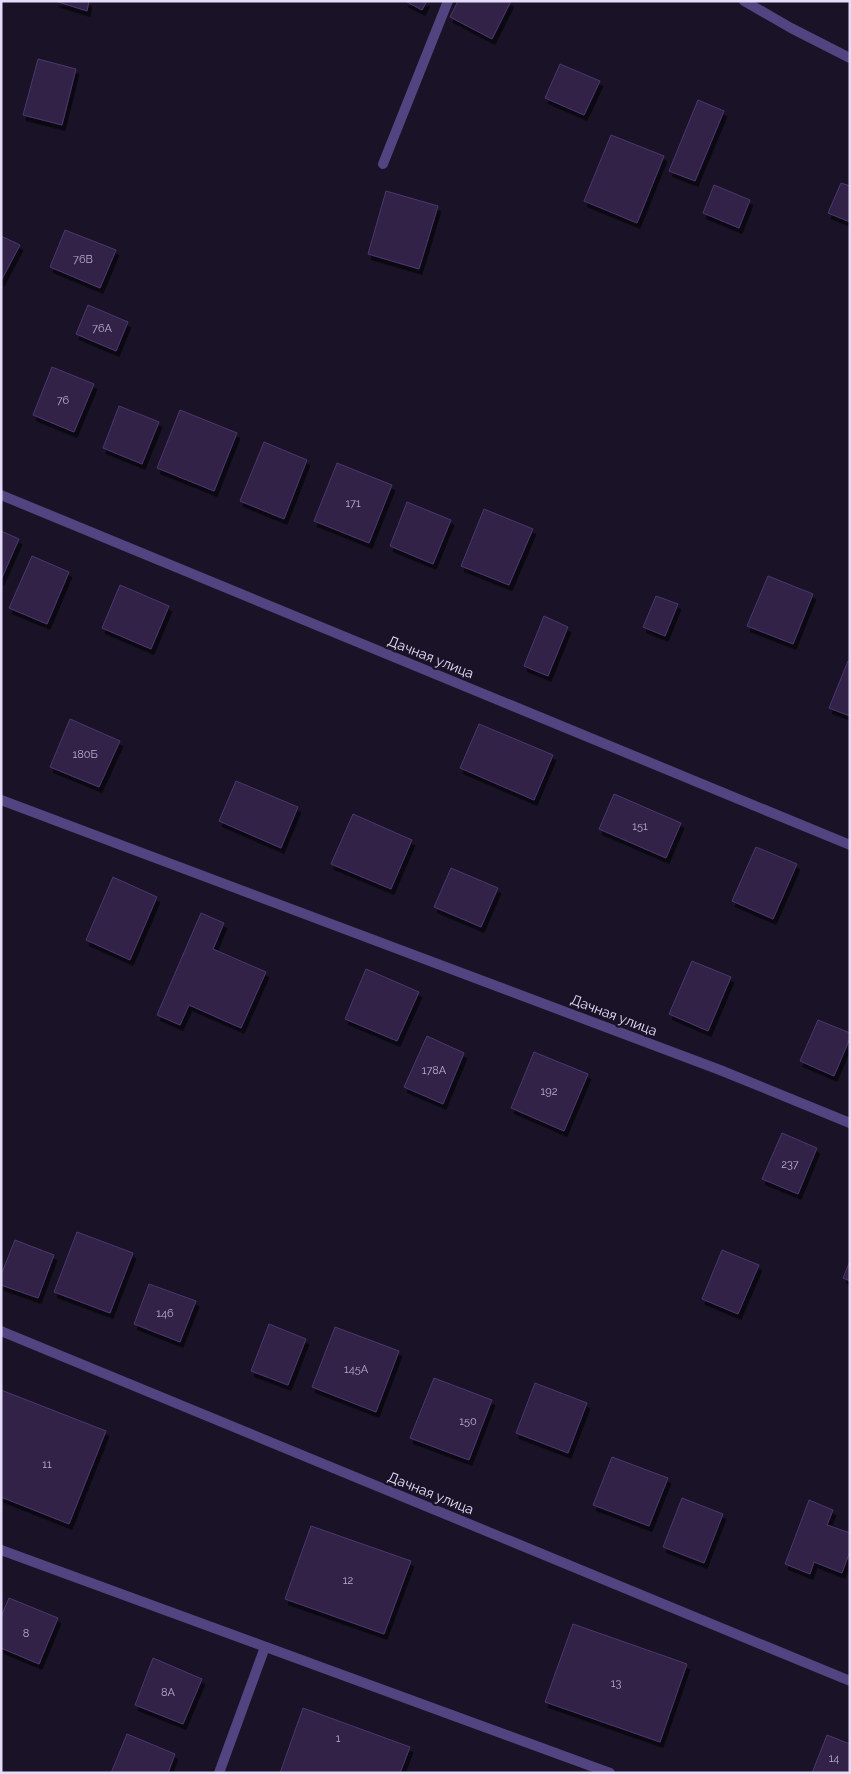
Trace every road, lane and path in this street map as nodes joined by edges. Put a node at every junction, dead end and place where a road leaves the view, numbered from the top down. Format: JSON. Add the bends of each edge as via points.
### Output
{"nodes":[{"id":1,"x":448,"y":1,"type":"edge"},
{"id":2,"x":744,"y":1,"type":"edge"},
{"id":3,"x":850,"y":58,"type":"edge"},
{"id":4,"x":384,"y":164,"type":"dead end"},
{"id":5,"x":1,"y":495,"type":"edge"},
{"id":6,"x":1,"y":800,"type":"edge"},
{"id":7,"x":850,"y":845,"type":"edge"},
{"id":8,"x":850,"y":1123,"type":"edge"},
{"id":9,"x":1,"y":1331,"type":"edge"},
{"id":10,"x":1,"y":1550,"type":"edge"},
{"id":11,"x":265,"y":1647,"type":"junction"},
{"id":12,"x":850,"y":1681,"type":"edge"},
{"id":13,"x":219,"y":1773,"type":"edge"},
{"id":14,"x":610,"y":1773,"type":"edge"}],
"edges":[{"from":1,"to":4,"type":"street"},
{"from":2,"to":3,"type":"street"},
{"from":5,"to":7,"type":"street","name":"Дачная улица"},
{"from":6,"to":8,"type":"street","name":"Дачная улица","via":[[720,1070]]},
{"from":9,"to":12,"type":"street","name":"Дачная улица"},
{"from":10,"to":11,"type":"street"},
{"from":11,"to":13,"type":"street"},
{"from":11,"to":14,"type":"street"}]}
